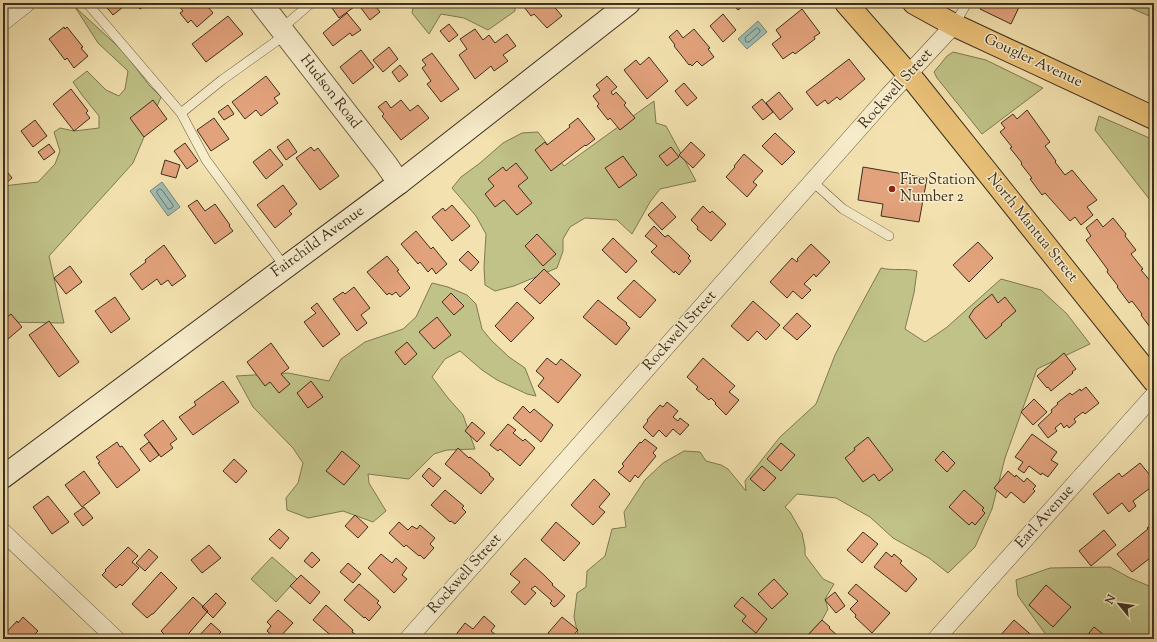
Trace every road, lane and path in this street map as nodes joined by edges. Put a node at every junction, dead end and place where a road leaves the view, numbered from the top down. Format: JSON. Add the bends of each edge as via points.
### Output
{"nodes":[{"id":1,"x":27,"y":3,"type":"edge"},
{"id":2,"x":86,"y":3,"type":"edge"},
{"id":3,"x":261,"y":3,"type":"edge"},
{"id":4,"x":311,"y":3,"type":"edge"},
{"id":5,"x":629,"y":3,"type":"edge"},
{"id":6,"x":846,"y":3,"type":"edge"},
{"id":7,"x":914,"y":3,"type":"edge"},
{"id":8,"x":967,"y":3,"type":"edge"},
{"id":9,"x":3,"y":22,"type":"edge"},
{"id":10,"x":954,"y":25,"type":"junction"},
{"id":11,"x":283,"y":32,"type":"junction"},
{"id":12,"x":908,"y":73,"type":"junction"},
{"id":13,"x":181,"y":113,"type":"junction"},
{"id":14,"x":1154,"y":118,"type":"edge"},
{"id":15,"x":813,"y":182,"type":"junction"},
{"id":16,"x":399,"y":183,"type":"junction"},
{"id":17,"x":890,"y":236,"type":"dead end"},
{"id":18,"x":285,"y":267,"type":"junction"},
{"id":19,"x":1154,"y":381,"type":"edge"},
{"id":20,"x":1154,"y":395,"type":"edge"},
{"id":21,"x":3,"y":477,"type":"edge"},
{"id":22,"x":3,"y":532,"type":"edge"},
{"id":23,"x":116,"y":639,"type":"edge"},
{"id":24,"x":408,"y":639,"type":"edge"},
{"id":25,"x":936,"y":639,"type":"edge"}],
"edges":[{"from":1,"to":9,"type":"street"},
{"from":2,"to":13,"type":"lane"},
{"from":3,"to":11,"type":"main road","name":"Hudson Road"},
{"from":4,"to":11,"type":"lane"},
{"from":5,"to":16,"type":"main road","name":"Fairchild Avenue"},
{"from":6,"to":12,"type":"main road","name":"North Mantua Street"},
{"from":7,"to":10,"type":"main road","name":"Gougler Avenue"},
{"from":8,"to":10,"type":"lane"},
{"from":10,"to":12,"type":"street","name":"Rockwell Street"},
{"from":10,"to":14,"type":"main road","name":"Gougler Avenue"},
{"from":11,"to":13,"type":"lane"},
{"from":11,"to":16,"type":"main road","name":"Hudson Road"},
{"from":12,"to":15,"type":"street","name":"Rockwell Street"},
{"from":12,"to":19,"type":"main road","name":"North Mantua Street"},
{"from":13,"to":18,"type":"lane","via":[[206,160]]},
{"from":15,"to":17,"type":"lane","via":[[843,209]]},
{"from":15,"to":24,"type":"street","name":"Rockwell Street"},
{"from":16,"to":18,"type":"main road","name":"Fairchild Avenue"},
{"from":18,"to":21,"type":"main road","name":"Fairchild Avenue"},
{"from":20,"to":25,"type":"street","name":"Earl Avenue"},
{"from":22,"to":23,"type":"street"}]}
